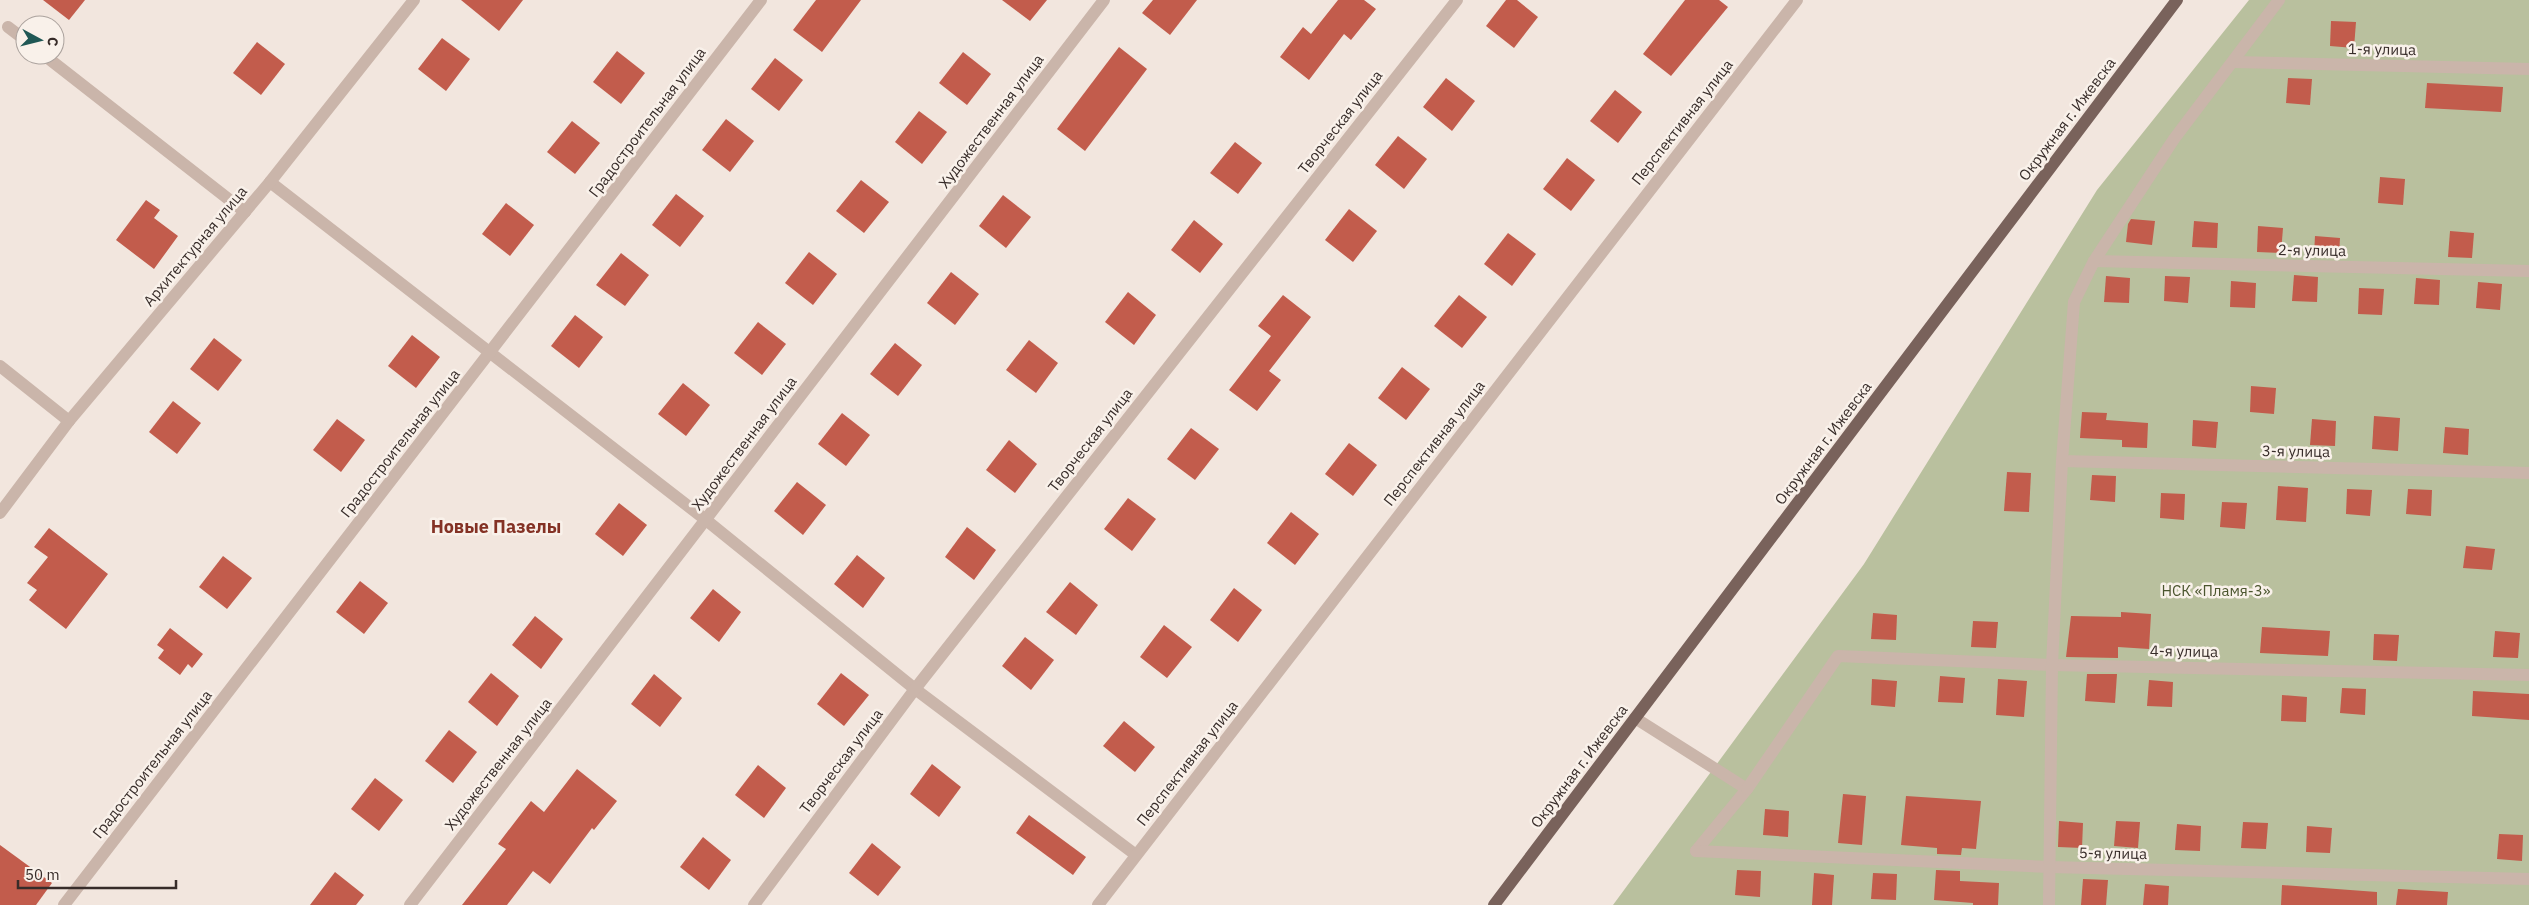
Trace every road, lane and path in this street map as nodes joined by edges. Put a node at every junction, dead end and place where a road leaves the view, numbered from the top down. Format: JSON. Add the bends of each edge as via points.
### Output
{"nodes":[{"id":1,"x":414,"y":0,"type":"edge"},
{"id":2,"x":760,"y":0,"type":"edge"},
{"id":3,"x":1104,"y":0,"type":"edge"},
{"id":4,"x":1457,"y":0,"type":"edge"},
{"id":5,"x":1797,"y":0,"type":"edge"},
{"id":6,"x":2177,"y":0,"type":"edge"},
{"id":7,"x":2279,"y":0,"type":"edge"},
{"id":8,"x":8,"y":27,"type":"dead end"},
{"id":9,"x":15,"y":32,"type":"edge"},
{"id":10,"x":2234,"y":62,"type":"junction"},
{"id":11,"x":57,"y":65,"type":"edge"},
{"id":12,"x":2529,"y":69,"type":"edge"},
{"id":13,"x":270,"y":182,"type":"junction"},
{"id":14,"x":245,"y":212,"type":"junction"},
{"id":15,"x":2094,"y":261,"type":"junction"},
{"id":16,"x":2529,"y":271,"type":"edge"},
{"id":17,"x":491,"y":352,"type":"junction"},
{"id":18,"x":0,"y":366,"type":"edge"},
{"id":19,"x":69,"y":421,"type":"junction"},
{"id":20,"x":2062,"y":461,"type":"junction"},
{"id":21,"x":2529,"y":473,"type":"edge"},
{"id":22,"x":0,"y":513,"type":"edge"},
{"id":23,"x":706,"y":520,"type":"junction"},
{"id":24,"x":2052,"y":664,"type":"junction"},
{"id":25,"x":2529,"y":675,"type":"edge"},
{"id":26,"x":915,"y":689,"type":"junction"},
{"id":27,"x":1635,"y":718,"type":"junction"},
{"id":28,"x":1747,"y":789,"type":"junction"},
{"id":29,"x":1136,"y":855,"type":"junction"},
{"id":30,"x":2049,"y":867,"type":"junction"},
{"id":31,"x":2529,"y":879,"type":"edge"},
{"id":32,"x":64,"y":905,"type":"edge"},
{"id":33,"x":410,"y":905,"type":"edge"},
{"id":34,"x":754,"y":905,"type":"edge"},
{"id":35,"x":1098,"y":905,"type":"edge"},
{"id":36,"x":1494,"y":905,"type":"edge"},
{"id":37,"x":2049,"y":905,"type":"edge"}],
"edges":[{"from":1,"to":13,"type":"street","name":"Архитектурная улица"},
{"from":2,"to":17,"type":"street","name":"Градостроительная улица"},
{"from":3,"to":23,"type":"street","name":"Художественная улица"},
{"from":4,"to":26,"type":"street","name":"Творческая улица"},
{"from":5,"to":29,"type":"street","name":"Перспективная улица"},
{"from":6,"to":27,"type":"main road","name":"Окружная г. Ижевска"},
{"from":7,"to":10,"type":"street"},
{"from":8,"to":9,"type":"street"},
{"from":10,"to":12,"type":"street","name":"1-я улица"},
{"from":10,"to":15,"type":"street","via":[[2174,140]]},
{"from":11,"to":14,"type":"street"},
{"from":13,"to":14,"type":"street","name":"Архитектурная улица"},
{"from":13,"to":17,"type":"street"},
{"from":14,"to":19,"type":"street","name":"Архитектурная улица"},
{"from":15,"to":16,"type":"street","name":"2-я улица"},
{"from":15,"to":20,"type":"street","via":[[2074,302]]},
{"from":17,"to":23,"type":"street"},
{"from":17,"to":32,"type":"street","name":"Градостроительная улица"},
{"from":18,"to":19,"type":"street"},
{"from":19,"to":22,"type":"street","name":"Архитектурная улица"},
{"from":20,"to":21,"type":"street","name":"3-я улица"},
{"from":20,"to":24,"type":"street"},
{"from":23,"to":26,"type":"street"},
{"from":23,"to":33,"type":"street","name":"Художественная улица"},
{"from":24,"to":25,"type":"street","name":"4-я улица"},
{"from":24,"to":28,"type":"street","name":"4-я улица","via":[[1838,656]]},
{"from":24,"to":30,"type":"street"},
{"from":26,"to":29,"type":"street"},
{"from":26,"to":34,"type":"street","name":"Творческая улица"},
{"from":27,"to":28,"type":"street"},
{"from":27,"to":36,"type":"main road","name":"Окружная г. Ижевска"},
{"from":28,"to":30,"type":"street","name":"5-я улица","via":[[1696,851]]},
{"from":29,"to":35,"type":"street","name":"Перспективная улица"},
{"from":30,"to":31,"type":"street","name":"5-я улица"},
{"from":30,"to":37,"type":"street"}]}
